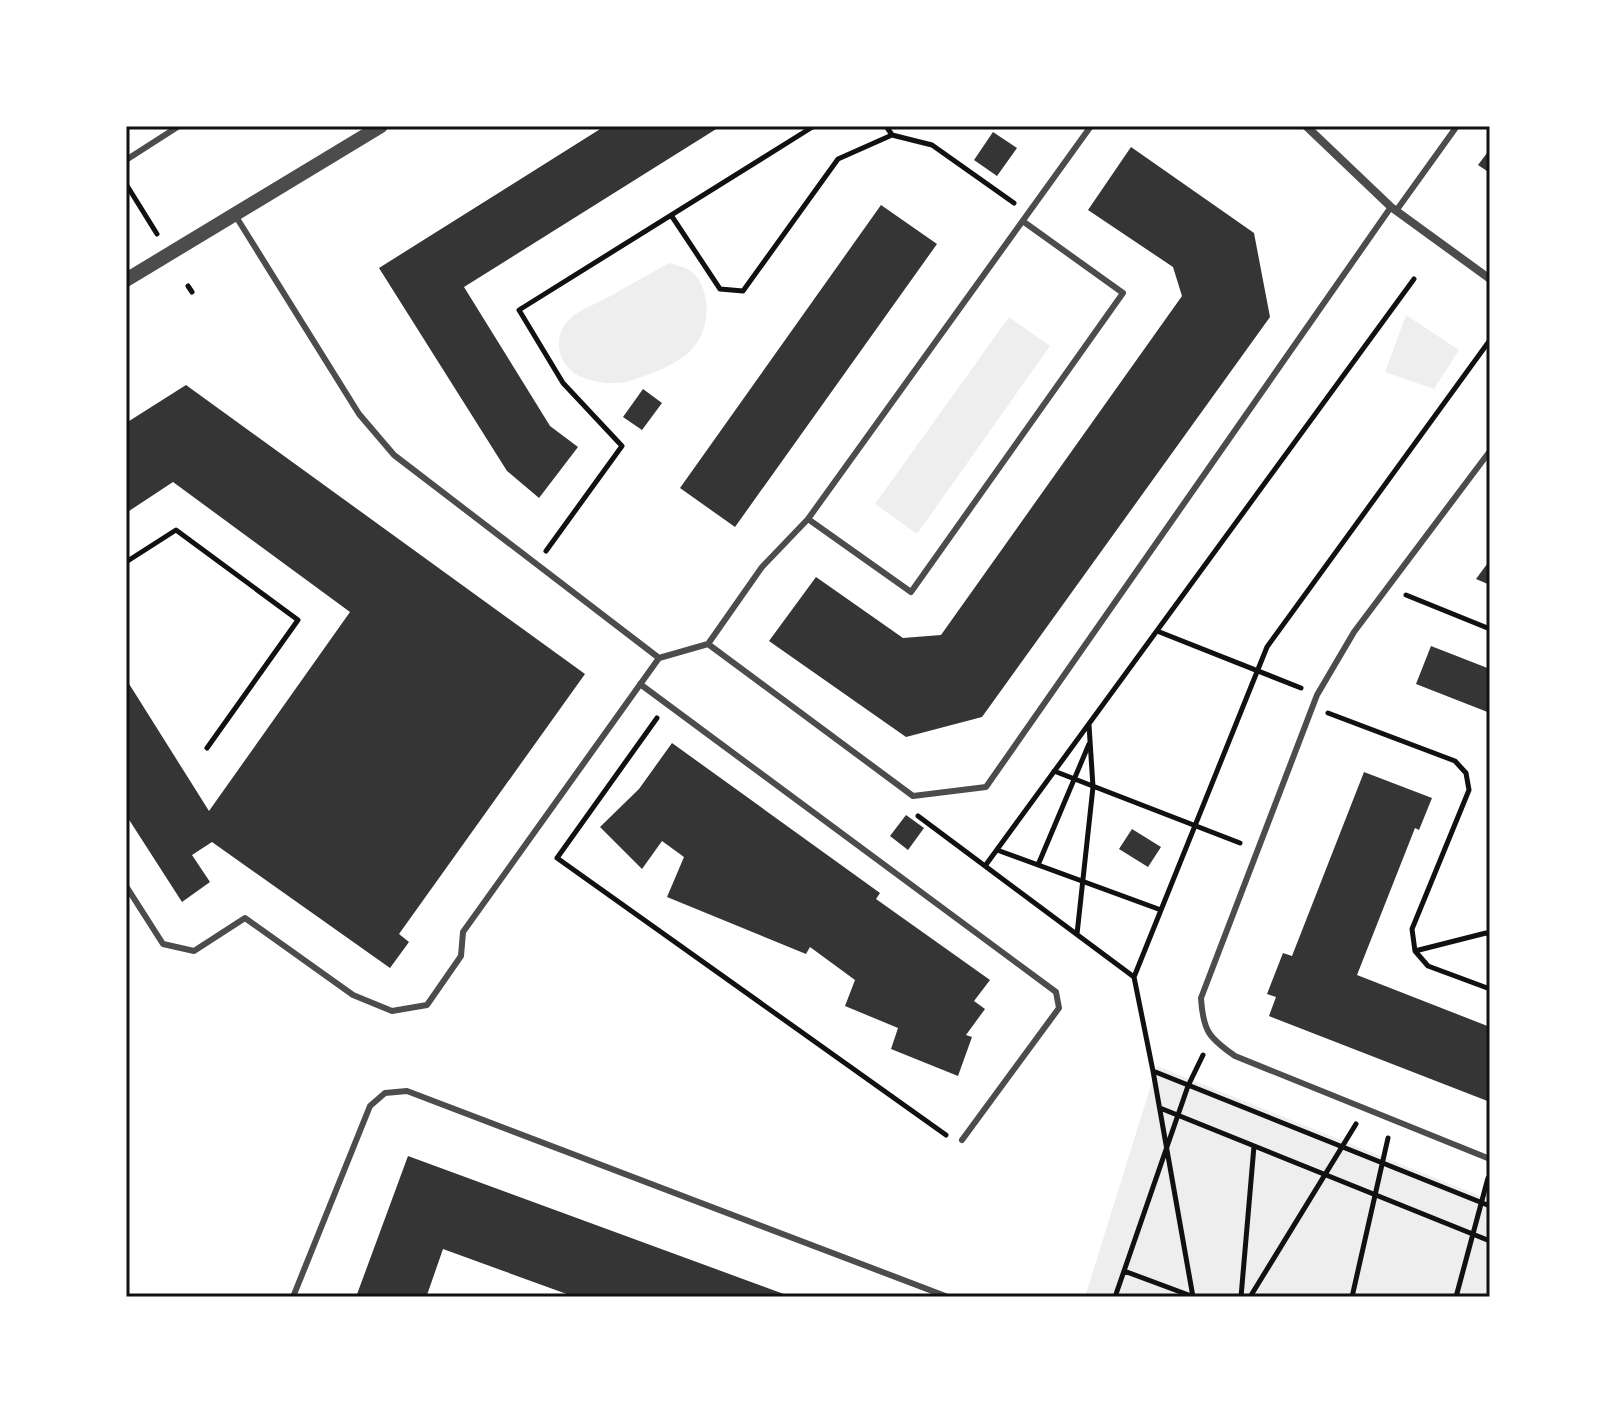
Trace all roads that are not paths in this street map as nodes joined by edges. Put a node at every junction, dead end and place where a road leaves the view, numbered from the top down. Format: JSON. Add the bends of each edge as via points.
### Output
{"nodes":[{"id":1,"x":179,"y":126,"type":"edge"},
{"id":2,"x":381,"y":126,"type":"edge"},
{"id":3,"x":1091,"y":126,"type":"edge"},
{"id":4,"x":1306,"y":126,"type":"edge"},
{"id":5,"x":1457,"y":126,"type":"edge"},
{"id":6,"x":126,"y":160,"type":"edge"},
{"id":7,"x":1393,"y":209,"type":"junction"},
{"id":8,"x":235,"y":215,"type":"junction"},
{"id":9,"x":1024,"y":222,"type":"junction"},
{"id":10,"x":1490,"y":279,"type":"edge"},
{"id":11,"x":126,"y":280,"type":"edge"},
{"id":12,"x":1490,"y":451,"type":"edge"},
{"id":13,"x":808,"y":519,"type":"junction"},
{"id":14,"x":708,"y":644,"type":"junction"},
{"id":15,"x":659,"y":658,"type":"junction"},
{"id":16,"x":640,"y":684,"type":"junction"},
{"id":17,"x":126,"y":886,"type":"edge"},
{"id":18,"x":962,"y":1140,"type":"road end"},
{"id":19,"x":1490,"y":1159,"type":"edge"},
{"id":20,"x":293,"y":1297,"type":"edge"},
{"id":21,"x":948,"y":1297,"type":"edge"}],
"edges":[{"from":1,"to":6,"type":"lane"},
{"from":2,"to":8,"type":"street"},
{"from":3,"to":9,"type":"lane"},
{"from":4,"to":7,"type":"street"},
{"from":5,"to":7,"type":"lane"},
{"from":7,"to":10,"type":"street"},
{"from":7,"to":14,"type":"lane","via":[[986,787],[913,796]]},
{"from":8,"to":11,"type":"street"},
{"from":8,"to":15,"type":"lane","via":[[359,414],[394,455]]},
{"from":9,"to":13,"type":"lane"},
{"from":9,"to":13,"type":"lane","via":[[1123,293],[911,592]]},
{"from":12,"to":19,"type":"lane","via":[[1354,632],[1317,695],[1201,998],[1203,1019],[1214,1042],[1235,1056]]},
{"from":13,"to":14,"type":"lane","via":[[762,567]]},
{"from":14,"to":15,"type":"lane"},
{"from":15,"to":16,"type":"lane"},
{"from":16,"to":17,"type":"lane","via":[[463,932],[461,956],[427,1005],[392,1011],[353,995],[245,918],[194,951],[163,944]]},
{"from":16,"to":18,"type":"lane","via":[[1056,992],[1059,1008]]},
{"from":20,"to":21,"type":"lane","via":[[370,1106],[385,1093],[407,1091]]}]}
